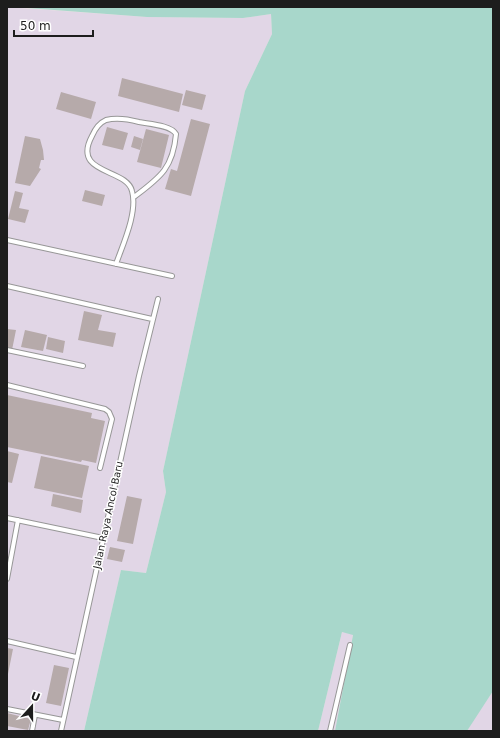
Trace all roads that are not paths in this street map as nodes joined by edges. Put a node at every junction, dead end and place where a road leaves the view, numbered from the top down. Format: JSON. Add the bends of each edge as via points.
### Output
{"nodes":[{"id":1,"x":134,"y":197,"type":"junction"},
{"id":2,"x":7,"y":240,"type":"edge"},
{"id":3,"x":116,"y":264,"type":"junction"},
{"id":4,"x":172,"y":276,"type":"dead end"},
{"id":5,"x":7,"y":286,"type":"edge"},
{"id":6,"x":158,"y":300,"type":"dead end"},
{"id":7,"x":152,"y":319,"type":"junction"},
{"id":8,"x":7,"y":350,"type":"edge"},
{"id":9,"x":83,"y":366,"type":"dead end"},
{"id":10,"x":7,"y":385,"type":"edge"},
{"id":11,"x":100,"y":468,"type":"dead end"},
{"id":12,"x":7,"y":518,"type":"edge"},
{"id":13,"x":18,"y":520,"type":"junction"},
{"id":14,"x":103,"y":538,"type":"junction"},
{"id":15,"x":7,"y":579,"type":"edge"},
{"id":16,"x":7,"y":641,"type":"edge"},
{"id":17,"x":350,"y":645,"type":"dead end"},
{"id":18,"x":76,"y":657,"type":"junction"},
{"id":19,"x":7,"y":709,"type":"edge"},
{"id":20,"x":35,"y":715,"type":"junction"},
{"id":21,"x":63,"y":720,"type":"junction"},
{"id":22,"x":32,"y":731,"type":"edge"},
{"id":23,"x":61,"y":731,"type":"edge"},
{"id":24,"x":330,"y":731,"type":"edge"}],
"edges":[{"from":1,"to":1,"type":"lane","via":[[130,184],[97,168],[90,160],[90,139],[96,128],[108,120],[127,119],[170,129],[176,134],[168,167],[157,180]]},
{"from":1,"to":3,"type":"lane","via":[[134,206]]},
{"from":2,"to":3,"type":"lane"},
{"from":3,"to":4,"type":"lane"},
{"from":5,"to":7,"type":"lane"},
{"from":6,"to":7,"type":"lane","name":"Jalan Raya Ancol Baru"},
{"from":7,"to":14,"type":"lane","name":"Jalan Raya Ancol Baru"},
{"from":8,"to":9,"type":"lane"},
{"from":10,"to":11,"type":"lane","via":[[109,412],[112,420]]},
{"from":12,"to":13,"type":"lane"},
{"from":13,"to":14,"type":"lane"},
{"from":13,"to":15,"type":"lane"},
{"from":14,"to":18,"type":"lane","name":"Jalan Raya Ancol Baru"},
{"from":16,"to":18,"type":"lane"},
{"from":17,"to":24,"type":"lane"},
{"from":18,"to":21,"type":"lane","name":"Jalan Raya Ancol Baru"},
{"from":19,"to":20,"type":"lane"},
{"from":20,"to":21,"type":"lane"},
{"from":20,"to":22,"type":"lane"},
{"from":21,"to":23,"type":"lane","name":"Jalan Raya Ancol Baru"}]}
